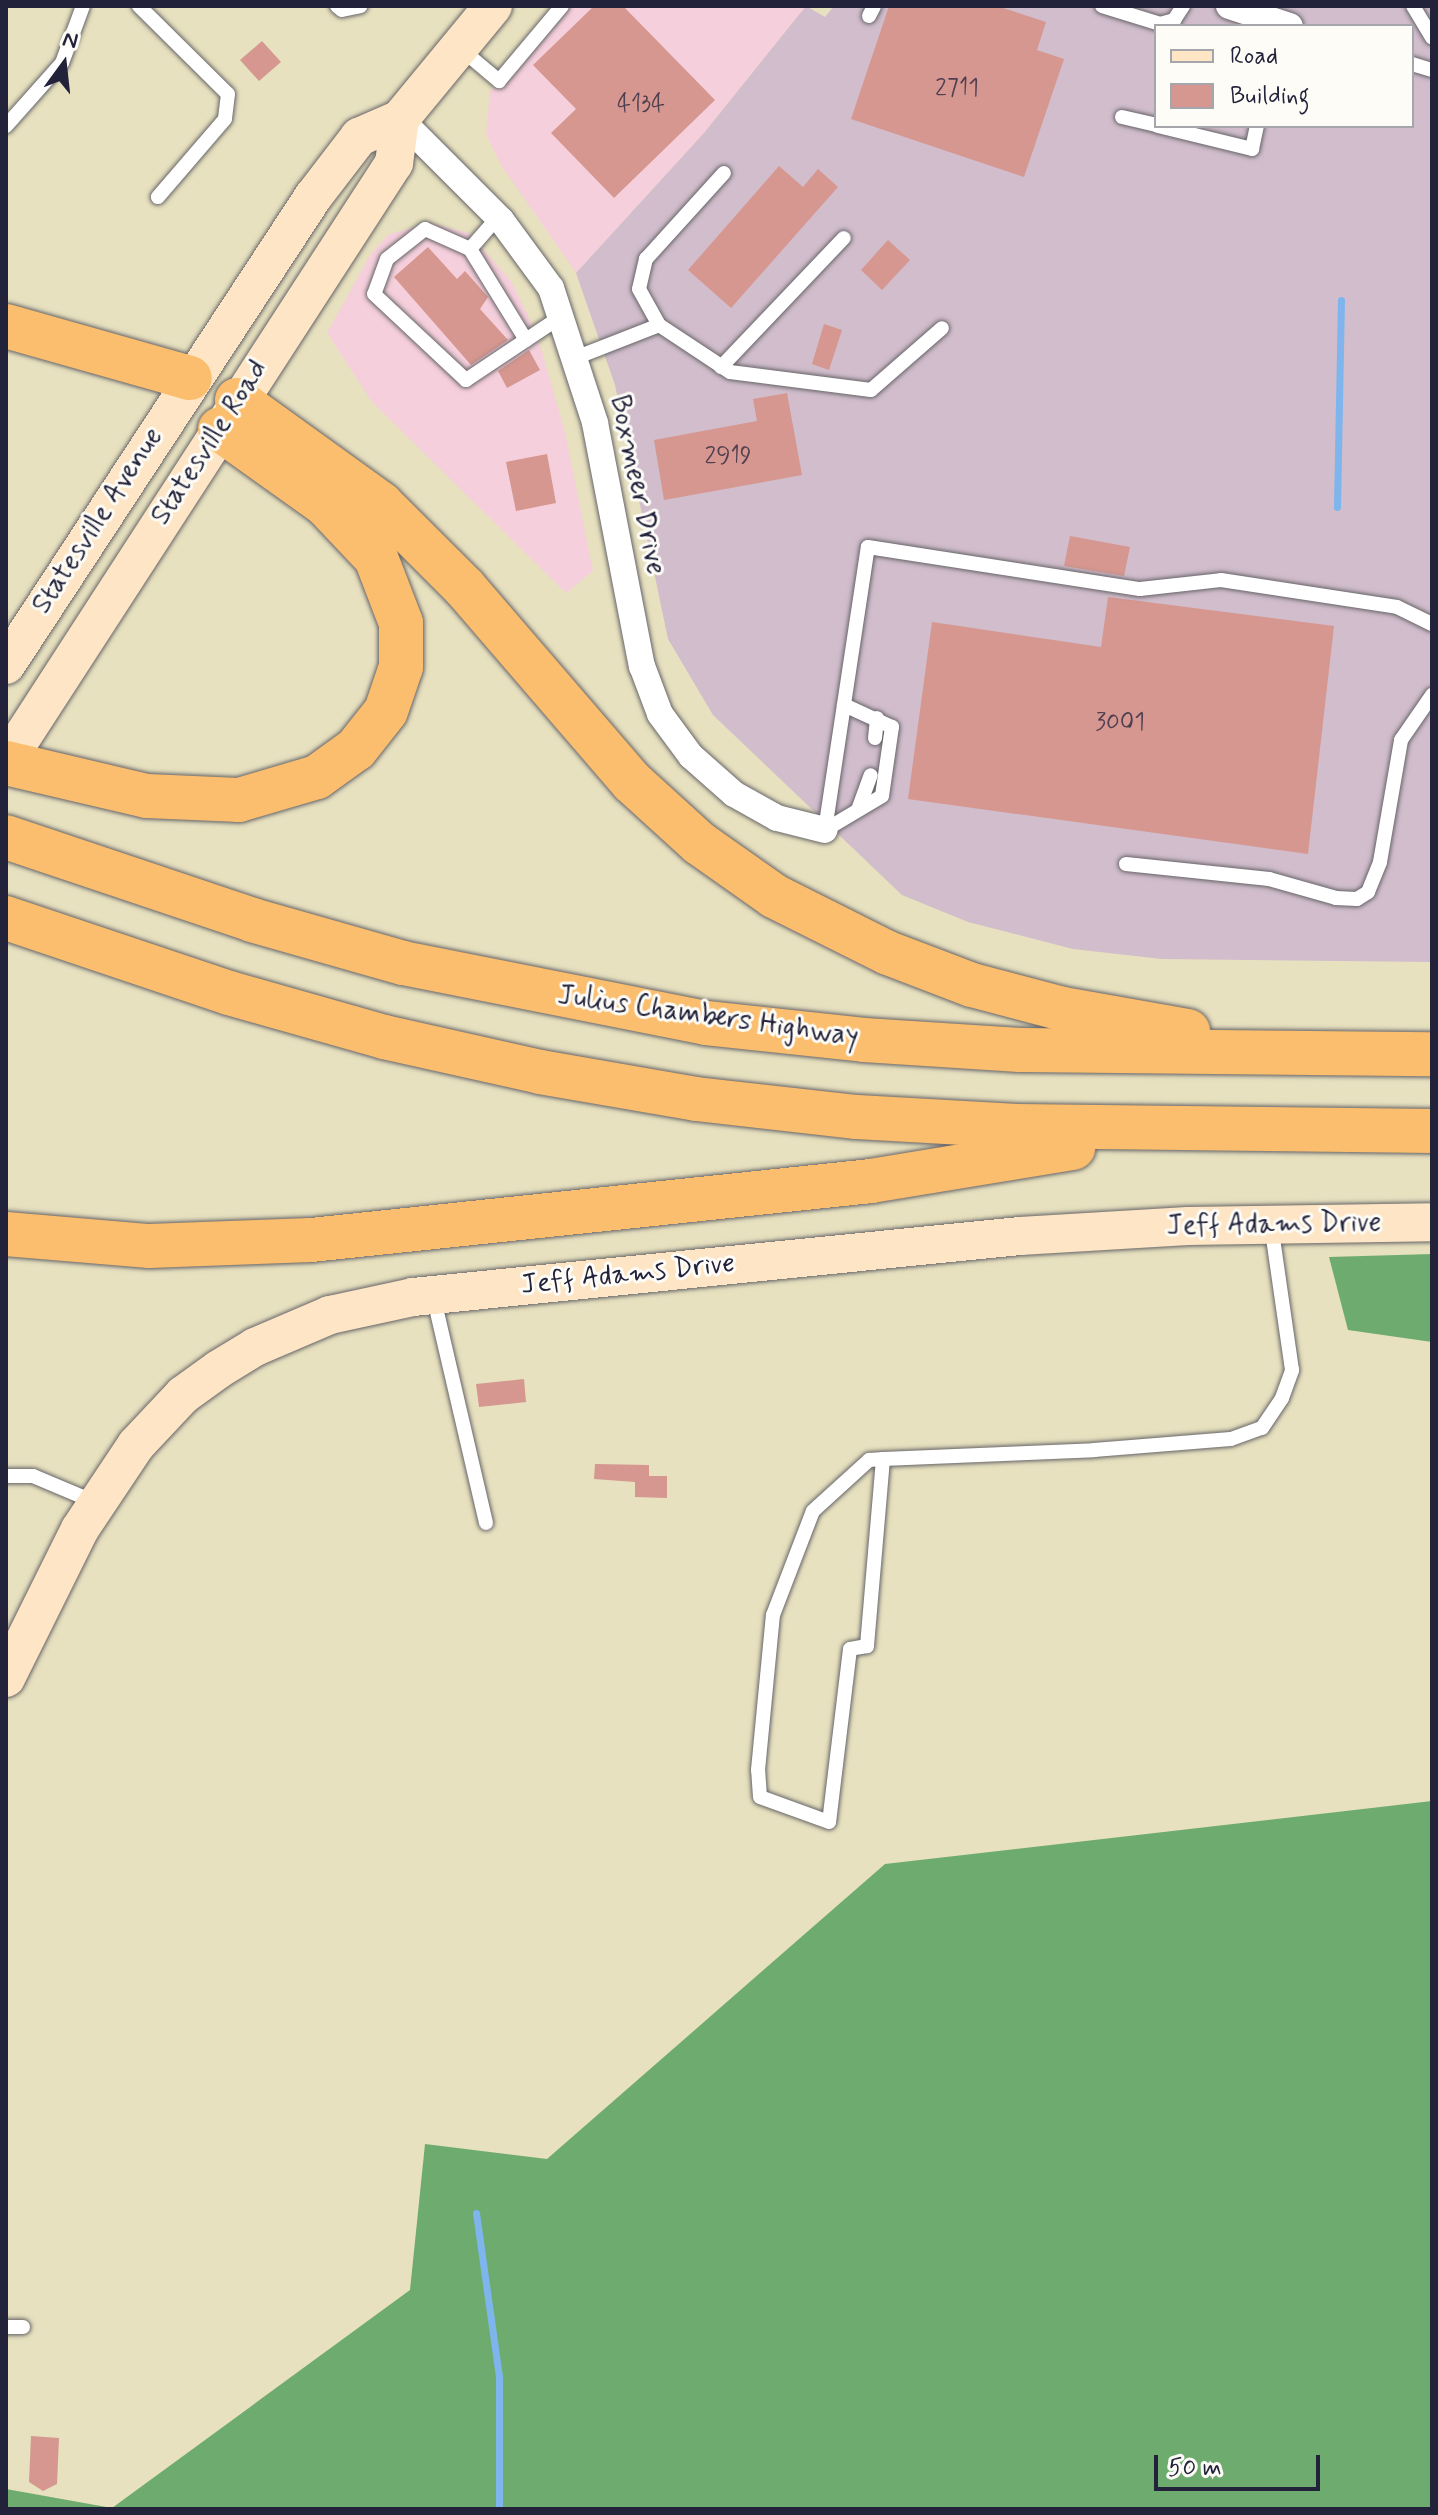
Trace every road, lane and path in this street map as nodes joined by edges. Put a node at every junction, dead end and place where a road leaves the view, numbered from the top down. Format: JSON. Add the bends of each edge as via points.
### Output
{"nodes":[{"id":1,"x":83,"y":6,"type":"edge"},
{"id":2,"x":139,"y":6,"type":"edge"},
{"id":3,"x":337,"y":6,"type":"edge"},
{"id":4,"x":361,"y":6,"type":"edge"},
{"id":5,"x":562,"y":6,"type":"edge"},
{"id":6,"x":1102,"y":6,"type":"edge"},
{"id":7,"x":1183,"y":6,"type":"edge"},
{"id":8,"x":1229,"y":6,"type":"edge"},
{"id":9,"x":1413,"y":6,"type":"edge"},
{"id":10,"x":490,"y":7,"type":"edge"},
{"id":11,"x":1280,"y":24,"type":"edge"},
{"id":12,"x":1432,"y":38,"type":"edge"},
{"id":13,"x":459,"y":46,"type":"junction"},
{"id":14,"x":1122,"y":117,"type":"dead end"},
{"id":15,"x":400,"y":119,"type":"junction"},
{"id":16,"x":1154,"y":125,"type":"edge"},
{"id":17,"x":6,"y":126,"type":"edge"},
{"id":18,"x":1165,"y":128,"type":"edge"},
{"id":19,"x":1257,"y":128,"type":"edge"},
{"id":20,"x":724,"y":173,"type":"dead end"},
{"id":21,"x":158,"y":197,"type":"dead end"},
{"id":22,"x":498,"y":217,"type":"junction"},
{"id":23,"x":844,"y":238,"type":"dead end"},
{"id":24,"x":470,"y":249,"type":"junction"},
{"id":25,"x":562,"y":316,"type":"junction"},
{"id":26,"x":659,"y":325,"type":"junction"},
{"id":27,"x":6,"y":326,"type":"edge"},
{"id":28,"x":942,"y":328,"type":"dead end"},
{"id":29,"x":526,"y":340,"type":"junction"},
{"id":30,"x":575,"y":358,"type":"junction"},
{"id":31,"x":721,"y":367,"type":"junction"},
{"id":32,"x":190,"y":378,"type":"junction"},
{"id":33,"x":229,"y":414,"type":"junction"},
{"id":34,"x":1432,"y":624,"type":"edge"},
{"id":35,"x":6,"y":665,"type":"edge"},
{"id":36,"x":1432,"y":695,"type":"edge"},
{"id":37,"x":844,"y":705,"type":"junction"},
{"id":38,"x":877,"y":718,"type":"junction"},
{"id":39,"x":875,"y":738,"type":"dead end"},
{"id":40,"x":6,"y":762,"type":"edge"},
{"id":41,"x":871,"y":775,"type":"dead end"},
{"id":42,"x":858,"y":810,"type":"junction"},
{"id":43,"x":825,"y":830,"type":"junction"},
{"id":44,"x":6,"y":837,"type":"edge"},
{"id":45,"x":1126,"y":864,"type":"dead end"},
{"id":46,"x":6,"y":918,"type":"edge"},
{"id":47,"x":1313,"y":1053,"type":"junction"},
{"id":48,"x":1432,"y":1054,"type":"edge"},
{"id":49,"x":1189,"y":1128,"type":"junction"},
{"id":50,"x":1432,"y":1131,"type":"edge"},
{"id":51,"x":1432,"y":1222,"type":"edge"},
{"id":52,"x":1271,"y":1225,"type":"junction"},
{"id":53,"x":6,"y":1234,"type":"edge"},
{"id":54,"x":432,"y":1295,"type":"junction"},
{"id":55,"x":883,"y":1459,"type":"junction"},
{"id":56,"x":6,"y":1476,"type":"edge"},
{"id":57,"x":95,"y":1502,"type":"junction"},
{"id":58,"x":486,"y":1523,"type":"dead end"},
{"id":59,"x":6,"y":1678,"type":"edge"},
{"id":60,"x":6,"y":2327,"type":"edge"},
{"id":61,"x":23,"y":2327,"type":"dead end"}],
"edges":[{"from":1,"to":17,"type":"lane","via":[[62,63]]},
{"from":2,"to":21,"type":"lane","via":[[228,94],[225,119]]},
{"from":3,"to":4,"type":"lane"},
{"from":5,"to":13,"type":"lane","via":[[499,81]]},
{"from":6,"to":7,"type":"lane","via":[[1160,24],[1174,20]]},
{"from":8,"to":11,"type":"street"},
{"from":9,"to":12,"type":"lane"},
{"from":10,"to":13,"type":"main road","name":"Statesville Road"},
{"from":13,"to":15,"type":"main road","name":"Statesville Road"},
{"from":14,"to":16,"type":"lane"},
{"from":15,"to":22,"type":"street","name":"Boxmeer Drive"},
{"from":15,"to":32,"type":"main road","name":"Statesville Road","via":[[359,137]]},
{"from":15,"to":33,"type":"main road","name":"Statesville Road","via":[[394,163]]},
{"from":18,"to":19,"type":"lane","via":[[1252,149]]},
{"from":20,"to":26,"type":"lane","via":[[646,259],[639,289]]},
{"from":22,"to":24,"type":"lane"},
{"from":22,"to":25,"type":"street","name":"Boxmeer Drive","via":[[529,253]]},
{"from":23,"to":31,"type":"lane"},
{"from":24,"to":29,"type":"lane"},
{"from":24,"to":29,"type":"lane","via":[[425,229],[387,259],[374,294],[466,380]]},
{"from":25,"to":29,"type":"lane"},
{"from":25,"to":30,"type":"street","name":"Boxmeer Drive"},
{"from":26,"to":30,"type":"lane"},
{"from":26,"to":31,"type":"lane"},
{"from":27,"to":32,"type":"highway"},
{"from":28,"to":31,"type":"lane","via":[[871,390]]},
{"from":30,"to":43,"type":"street","name":"Boxmeer Drive","via":[[595,423],[642,666],[660,714],[691,756],[734,794],[777,818]]},
{"from":32,"to":33,"type":"main road"},
{"from":32,"to":35,"type":"main road","name":"Statesville Avenue"},
{"from":33,"to":40,"type":"main road","name":"Statesville Road"},
{"from":33,"to":40,"type":"highway","via":[[376,558],[396,601],[402,634],[401,667],[386,711],[339,764],[292,788],[253,798],[147,796]]},
{"from":33,"to":47,"type":"highway","via":[[391,513],[465,588],[632,782],[699,843],[774,896],[888,953],[987,989],[1063,1009]]},
{"from":34,"to":37,"type":"lane","via":[[1397,607],[1221,580],[1140,589],[868,547]]},
{"from":36,"to":45,"type":"lane","via":[[1398,748],[1380,862],[1368,892],[1357,899],[1269,879]]},
{"from":37,"to":38,"type":"lane"},
{"from":37,"to":43,"type":"lane"},
{"from":38,"to":39,"type":"lane"},
{"from":38,"to":42,"type":"lane","via":[[892,727],[882,796]]},
{"from":41,"to":42,"type":"lane"},
{"from":42,"to":43,"type":"lane"},
{"from":44,"to":47,"type":"highway","name":"Julius Chambers Highway","via":[[326,942],[478,981],[629,1011],[785,1033],[942,1046]]},
{"from":46,"to":49,"type":"highway","via":[[305,1015],[460,1055],[616,1087],[871,1118]]},
{"from":47,"to":48,"type":"highway","name":"Julius Chambers Highway"},
{"from":49,"to":50,"type":"highway"},
{"from":49,"to":53,"type":"highway","via":[[871,1181],[311,1240],[149,1246]]},
{"from":51,"to":52,"type":"main road","name":"Jeff Adams Drive"},
{"from":52,"to":54,"type":"main road","name":"Jeff Adams Drive","via":[[1020,1236]]},
{"from":52,"to":55,"type":"lane","via":[[1292,1370],[1262,1428],[1231,1439]]},
{"from":54,"to":57,"type":"main road","name":"Jeff Adams Drive","via":[[356,1307],[255,1347],[175,1403]]},
{"from":54,"to":58,"type":"lane"},
{"from":55,"to":55,"type":"lane","via":[[869,1460],[813,1511],[773,1615],[760,1797],[829,1822],[850,1649],[867,1646]]},
{"from":56,"to":57,"type":"lane","via":[[33,1476]]},
{"from":57,"to":59,"type":"main road","name":"Jeff Adams Drive"},
{"from":60,"to":61,"type":"lane"}]}
